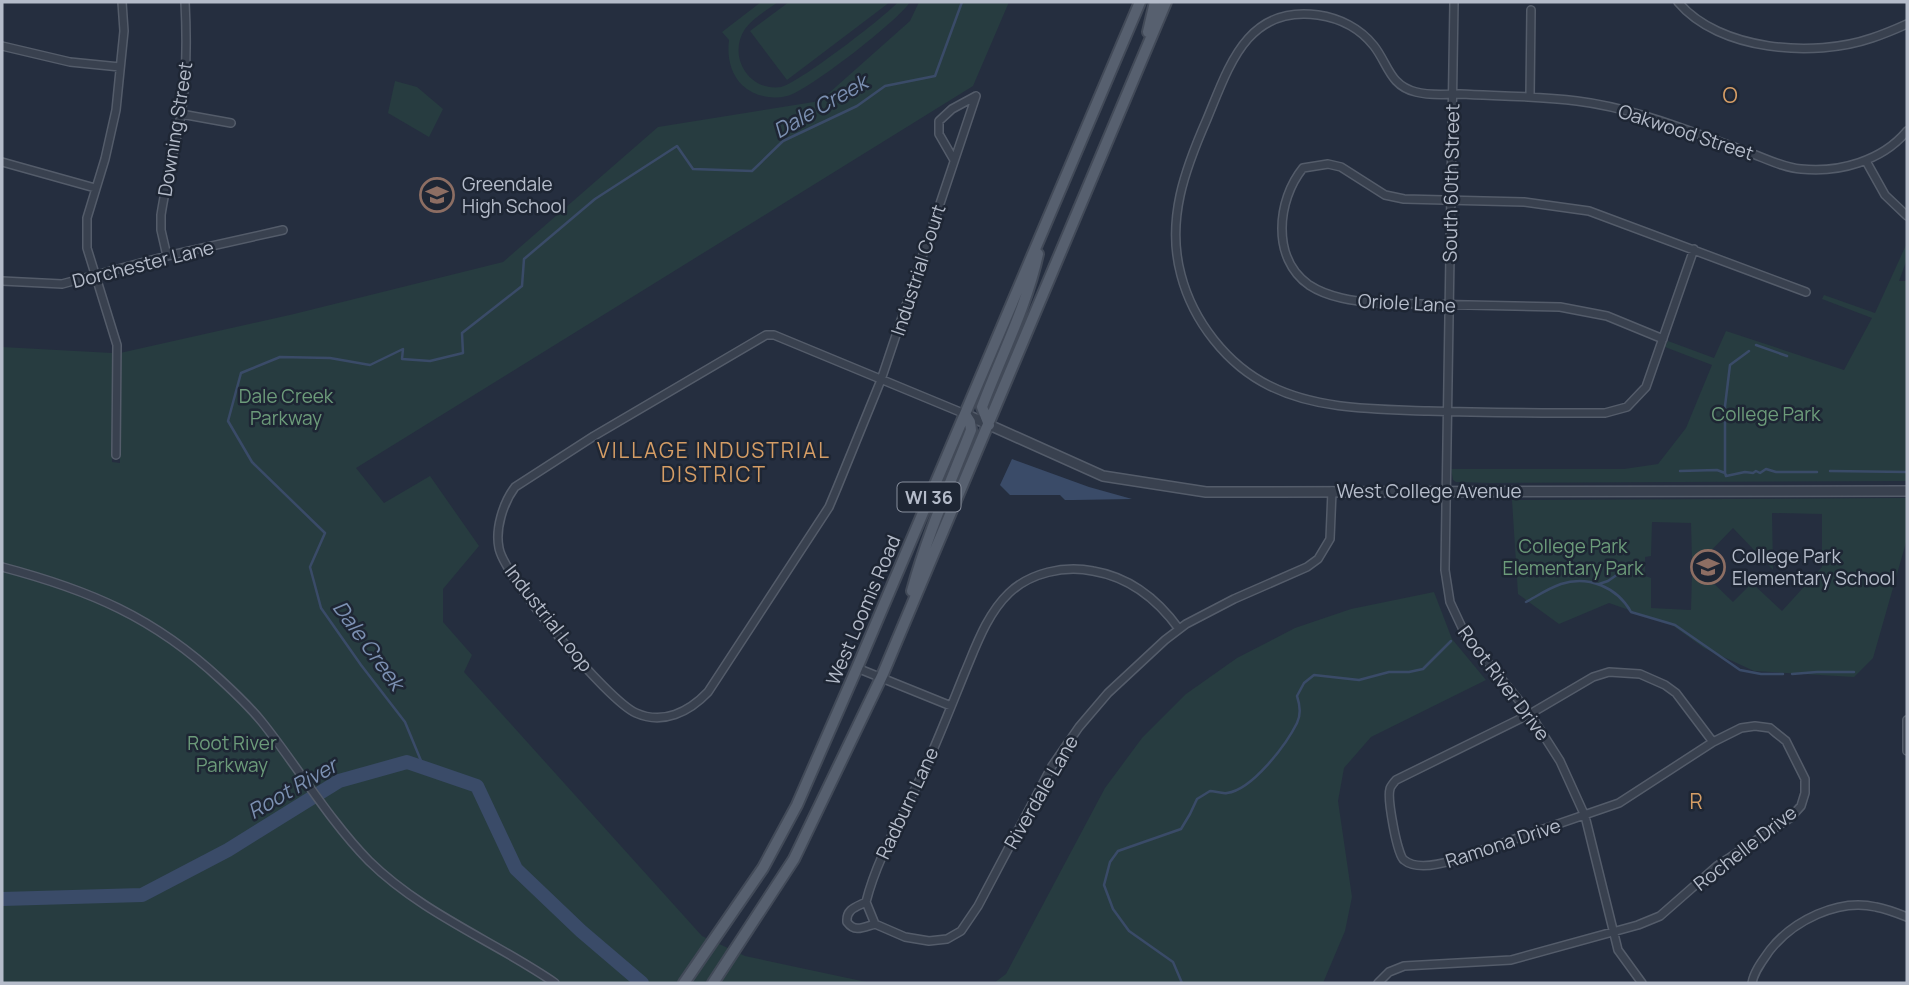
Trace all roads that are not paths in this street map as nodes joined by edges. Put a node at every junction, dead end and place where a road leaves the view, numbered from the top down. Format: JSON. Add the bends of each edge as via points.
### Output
{"nodes":[{"id":1,"x":122,"y":2,"type":"edge"},
{"id":2,"x":186,"y":2,"type":"edge"},
{"id":3,"x":1140,"y":2,"type":"edge"},
{"id":4,"x":1155,"y":2,"type":"edge"},
{"id":5,"x":1166,"y":2,"type":"edge"},
{"id":6,"x":1454,"y":2,"type":"edge"},
{"id":7,"x":1678,"y":2,"type":"edge"},
{"id":8,"x":1531,"y":10,"type":"dead end"},
{"id":9,"x":1907,"y":24,"type":"edge"},
{"id":10,"x":2,"y":46,"type":"edge"},
{"id":11,"x":1141,"y":62,"type":"junction"},
{"id":12,"x":120,"y":67,"type":"junction"},
{"id":13,"x":1452,"y":94,"type":"junction"},
{"id":14,"x":1530,"y":97,"type":"junction"},
{"id":15,"x":181,"y":114,"type":"junction"},
{"id":16,"x":231,"y":123,"type":"dead end"},
{"id":17,"x":1907,"y":131,"type":"edge"},
{"id":18,"x":954,"y":160,"type":"junction"},
{"id":19,"x":1866,"y":161,"type":"junction"},
{"id":20,"x":2,"y":162,"type":"edge"},
{"id":21,"x":95,"y":188,"type":"junction"},
{"id":22,"x":1450,"y":201,"type":"junction"},
{"id":23,"x":1907,"y":216,"type":"edge"},
{"id":24,"x":284,"y":230,"type":"dead end"},
{"id":25,"x":1042,"y":231,"type":"junction"},
{"id":26,"x":1695,"y":249,"type":"junction"},
{"id":27,"x":167,"y":256,"type":"junction"},
{"id":28,"x":94,"y":276,"type":"junction"},
{"id":29,"x":2,"y":281,"type":"edge"},
{"id":30,"x":1806,"y":292,"type":"dead end"},
{"id":31,"x":1449,"y":305,"type":"junction"},
{"id":32,"x":1663,"y":339,"type":"junction"},
{"id":33,"x":881,"y":380,"type":"junction"},
{"id":34,"x":1448,"y":412,"type":"junction"},
{"id":35,"x":965,"y":414,"type":"junction"},
{"id":36,"x":989,"y":425,"type":"junction"},
{"id":37,"x":116,"y":455,"type":"dead end"},
{"id":38,"x":1332,"y":491,"type":"junction"},
{"id":39,"x":1446,"y":491,"type":"junction"},
{"id":40,"x":1907,"y":491,"type":"edge"},
{"id":41,"x":2,"y":567,"type":"edge"},
{"id":42,"x":904,"y":625,"type":"junction"},
{"id":43,"x":1178,"y":629,"type":"junction"},
{"id":44,"x":858,"y":668,"type":"junction"},
{"id":45,"x":882,"y":676,"type":"junction"},
{"id":46,"x":951,"y":706,"type":"junction"},
{"id":47,"x":1530,"y":714,"type":"junction"},
{"id":48,"x":1907,"y":720,"type":"edge"},
{"id":49,"x":1713,"y":742,"type":"junction"},
{"id":50,"x":1907,"y":751,"type":"edge"},
{"id":51,"x":1585,"y":816,"type":"junction"},
{"id":52,"x":866,"y":902,"type":"junction"},
{"id":53,"x":1907,"y":917,"type":"edge"},
{"id":54,"x":875,"y":924,"type":"junction"},
{"id":55,"x":1612,"y":932,"type":"junction"},
{"id":56,"x":686,"y":980,"type":"edge"},
{"id":57,"x":555,"y":983,"type":"edge"},
{"id":58,"x":713,"y":983,"type":"edge"},
{"id":59,"x":1378,"y":983,"type":"edge"},
{"id":60,"x":1642,"y":983,"type":"edge"},
{"id":61,"x":1752,"y":983,"type":"edge"}],
"edges":[{"from":1,"to":12,"type":"street"},
{"from":2,"to":15,"type":"street","name":"Downing Street"},
{"from":3,"to":25,"type":"main road","name":"West Loomis Road","number":"WI 36"},
{"from":4,"to":11,"type":"main road"},
{"from":5,"to":11,"type":"main road","number":"WI 36"},
{"from":6,"to":13,"type":"street","name":"South 60th Street"},
{"from":7,"to":9,"type":"street","via":[[1709,27],[1748,42],[1788,48],[1870,39]]},
{"from":8,"to":14,"type":"street"},
{"from":10,"to":12,"type":"street","via":[[70,62]]},
{"from":11,"to":36,"type":"main road","number":"WI 36"},
{"from":12,"to":21,"type":"street","via":[[116,110]]},
{"from":13,"to":14,"type":"street","name":"Oakwood Street"},
{"from":13,"to":22,"type":"street","name":"South 60th Street"},
{"from":13,"to":34,"type":"street","name":"Oakwood Street","via":[[1410,92],[1394,82],[1375,47],[1357,29],[1330,16],[1281,15],[1258,26],[1231,61],[1188,163],[1175,234],[1180,274],[1191,303],[1227,355],[1248,373],[1272,387],[1342,406]]},
{"from":14,"to":19,"type":"street","name":"Oakwood Street","via":[[1626,111],[1798,169],[1833,169]]},
{"from":15,"to":16,"type":"street"},
{"from":15,"to":27,"type":"street","name":"Downing Street","via":[[161,215]]},
{"from":17,"to":19,"type":"street","name":"Oakwood Street","via":[[1898,142]]},
{"from":18,"to":18,"type":"street","name":"Industrial Court","via":[[962,136],[976,96],[939,121],[939,134]]},
{"from":18,"to":33,"type":"street","name":"Industrial Court"},
{"from":19,"to":23,"type":"street","via":[[1885,195]]},
{"from":20,"to":21,"type":"street"},
{"from":21,"to":28,"type":"street","via":[[87,218],[87,248]]},
{"from":22,"to":26,"type":"street","name":"Oriole Lane","via":[[1571,206]]},
{"from":22,"to":31,"type":"street","name":"South 60th Street"},
{"from":22,"to":31,"type":"street","name":"Oriole Lane","via":[[1385,195],[1341,167],[1317,164],[1303,168],[1293,181],[1282,228],[1284,253],[1296,272],[1322,292],[1377,303]]},
{"from":24,"to":27,"type":"street","name":"Dorchester Lane"},
{"from":25,"to":35,"type":"main road","name":"West Loomis Road","number":"WI 36"},
{"from":25,"to":36,"type":"main road","via":[[1033,276],[982,407]]},
{"from":26,"to":30,"type":"street","name":"Oriole Lane"},
{"from":26,"to":32,"type":"street","name":"Oakwood Street"},
{"from":27,"to":28,"type":"street","name":"Dorchester Lane"},
{"from":28,"to":29,"type":"street","name":"Dorchester Lane","via":[[62,284]]},
{"from":28,"to":37,"type":"street","via":[[117,345]]},
{"from":31,"to":32,"type":"street","name":"Oriole Lane","via":[[1560,307],[1606,316]]},
{"from":31,"to":34,"type":"street","name":"South 60th Street"},
{"from":32,"to":34,"type":"street","name":"Oakwood Street","via":[[1646,387],[1627,407],[1605,414]]},
{"from":33,"to":33,"type":"street","name":"Industrial Loop","via":[[774,335],[758,338],[515,487],[499,524],[499,550],[506,566],[531,602],[617,700],[637,714],[654,717],[686,712],[708,692],[828,507]]},
{"from":33,"to":35,"type":"street","name":"Industrial Loop"},
{"from":34,"to":39,"type":"street","name":"South 60th Street"},
{"from":35,"to":36,"type":"street","name":"West College Avenue"},
{"from":35,"to":42,"type":"main road","via":[[971,430],[920,560]]},
{"from":35,"to":44,"type":"main road","name":"West Loomis Road","number":"WI 36"},
{"from":36,"to":38,"type":"street","name":"West College Avenue","via":[[1103,476],[1206,492]]},
{"from":36,"to":42,"type":"main road","number":"WI 36"},
{"from":38,"to":39,"type":"street","name":"West College Avenue"},
{"from":38,"to":43,"type":"street","name":"Riverdale Lane","via":[[1330,539],[1318,559]]},
{"from":39,"to":40,"type":"street","name":"West College Avenue"},
{"from":39,"to":47,"type":"street","name":"Root River Drive","via":[[1450,602],[1476,651]]},
{"from":41,"to":57,"type":"street","via":[[52,581],[136,615],[201,661],[261,720],[369,860],[444,918]]},
{"from":42,"to":45,"type":"main road","number":"WI 36"},
{"from":43,"to":46,"type":"street","name":"Radburn Lane","via":[[1158,604],[1118,578],[1085,569],[1052,571],[1025,581],[989,619]]},
{"from":43,"to":54,"type":"street","name":"Riverdale Lane","via":[[1108,693],[1073,736],[961,931],[929,942]]},
{"from":44,"to":45,"type":"street"},
{"from":44,"to":56,"type":"main road","name":"West Loomis Road","number":"WI 36","via":[[797,805],[763,867]]},
{"from":45,"to":46,"type":"street"},
{"from":45,"to":58,"type":"main road","number":"WI 36","via":[[794,859]]},
{"from":46,"to":52,"type":"street","name":"Radburn Lane","via":[[873,876]]},
{"from":47,"to":49,"type":"street","name":"Ramona Drive","via":[[1593,677],[1627,672],[1652,678],[1676,694]]},
{"from":47,"to":51,"type":"street","name":"Root River Drive","via":[[1560,761]]},
{"from":47,"to":51,"type":"street","name":"Ramona Drive","via":[[1396,780],[1389,798],[1399,853],[1414,864],[1443,863]]},
{"from":48,"to":50,"type":"street"},
{"from":49,"to":51,"type":"street","name":"Rochelle Drive","via":[[1619,803]]},
{"from":49,"to":55,"type":"street","name":"Rochelle Drive","via":[[1741,728],[1770,728],[1786,741],[1805,779],[1801,806],[1717,866],[1660,916]]},
{"from":51,"to":55,"type":"street","name":"Root River Drive"},
{"from":52,"to":54,"type":"street"},
{"from":52,"to":54,"type":"street","name":"Riverdale Lane","via":[[848,912],[847,922],[858,929]]},
{"from":53,"to":61,"type":"street","via":[[1873,906],[1812,916],[1772,948]]},
{"from":55,"to":59,"type":"street","name":"Rochelle Drive","via":[[1511,960],[1405,966]]},
{"from":55,"to":60,"type":"street","name":"Root River Drive","via":[[1618,950]]}]}
